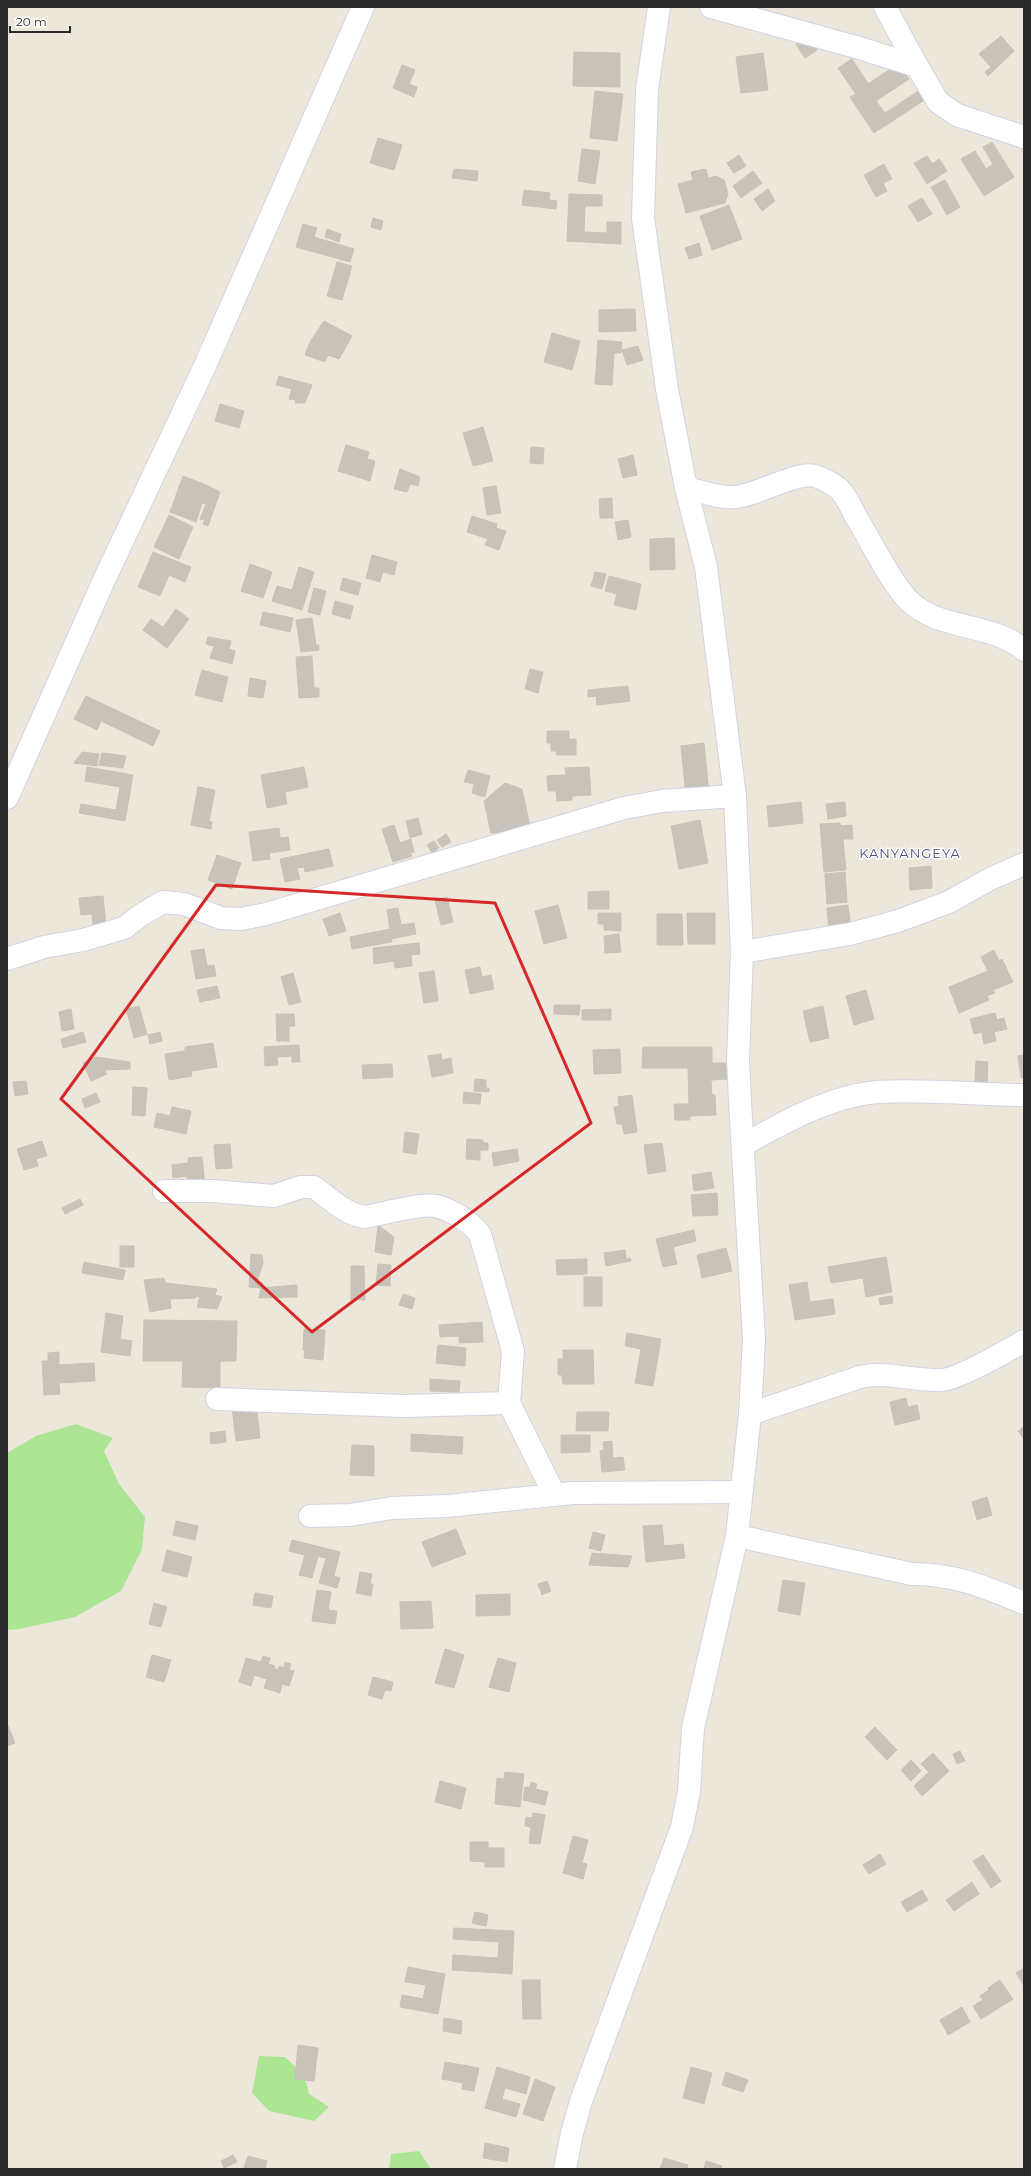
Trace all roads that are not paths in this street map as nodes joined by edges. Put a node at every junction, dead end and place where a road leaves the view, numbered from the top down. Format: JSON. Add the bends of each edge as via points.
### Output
{"nodes":[{"id":1,"x":363,"y":7,"type":"edge"},
{"id":2,"x":659,"y":7,"type":"edge"},
{"id":3,"x":712,"y":7,"type":"edge"},
{"id":4,"x":885,"y":7,"type":"edge"},
{"id":5,"x":917,"y":66,"type":"junction"},
{"id":6,"x":1024,"y":137,"type":"edge"},
{"id":7,"x":686,"y":488,"type":"junction"},
{"id":8,"x":1024,"y":650,"type":"edge"},
{"id":9,"x":735,"y":796,"type":"junction"},
{"id":10,"x":7,"y":798,"type":"edge"},
{"id":11,"x":1024,"y":864,"type":"edge"},
{"id":12,"x":742,"y":952,"type":"junction"},
{"id":13,"x":7,"y":959,"type":"edge"},
{"id":14,"x":1024,"y":1095,"type":"edge"},
{"id":15,"x":743,"y":1145,"type":"junction"},
{"id":16,"x":164,"y":1190,"type":"dead end"},
{"id":17,"x":1024,"y":1341,"type":"edge"},
{"id":18,"x":217,"y":1399,"type":"dead end"},
{"id":19,"x":509,"y":1403,"type":"junction"},
{"id":20,"x":750,"y":1414,"type":"junction"},
{"id":21,"x":741,"y":1492,"type":"junction"},
{"id":22,"x":554,"y":1494,"type":"junction"},
{"id":23,"x":310,"y":1516,"type":"dead end"},
{"id":24,"x":737,"y":1536,"type":"junction"},
{"id":25,"x":1024,"y":1603,"type":"edge"},
{"id":26,"x":565,"y":2169,"type":"edge"}],
"edges":[{"from":1,"to":10,"type":"street","via":[[204,368],[105,578]]},
{"from":2,"to":7,"type":"street","via":[[647,90],[642,218],[667,388]]},
{"from":3,"to":5,"type":"street"},
{"from":4,"to":5,"type":"street"},
{"from":5,"to":6,"type":"street","via":[[938,102],[956,115]]},
{"from":7,"to":8,"type":"street","via":[[715,496],[737,497],[802,476],[815,476],[841,491],[890,574],[909,600],[926,613],[1000,635]]},
{"from":7,"to":9,"type":"street","via":[[706,567]]},
{"from":9,"to":12,"type":"street"},
{"from":9,"to":13,"type":"street","via":[[662,801],[624,808],[296,907],[247,918],[221,918],[184,904],[163,902],[124,928],[83,940],[44,947]]},
{"from":11,"to":12,"type":"street","via":[[949,902],[898,921],[850,934]]},
{"from":12,"to":15,"type":"street","via":[[738,1060]]},
{"from":14,"to":15,"type":"street","via":[[877,1092],[839,1100],[784,1122]]},
{"from":15,"to":20,"type":"street","via":[[754,1339]]},
{"from":16,"to":19,"type":"street","via":[[274,1196],[307,1186],[314,1187],[356,1216],[365,1217],[428,1206],[443,1209],[470,1222],[480,1234],[513,1351]]},
{"from":17,"to":20,"type":"street","via":[[944,1380],[874,1374]]},
{"from":18,"to":19,"type":"street","via":[[404,1406]]},
{"from":19,"to":22,"type":"street"},
{"from":20,"to":21,"type":"street"},
{"from":21,"to":22,"type":"street"},
{"from":21,"to":24,"type":"street"},
{"from":22,"to":23,"type":"street","via":[[447,1506],[392,1508],[350,1515]]},
{"from":24,"to":25,"type":"street","via":[[912,1574],[938,1574],[984,1586]]},
{"from":24,"to":26,"type":"street","via":[[693,1728],[689,1791],[682,1827],[581,2101]]}]}
